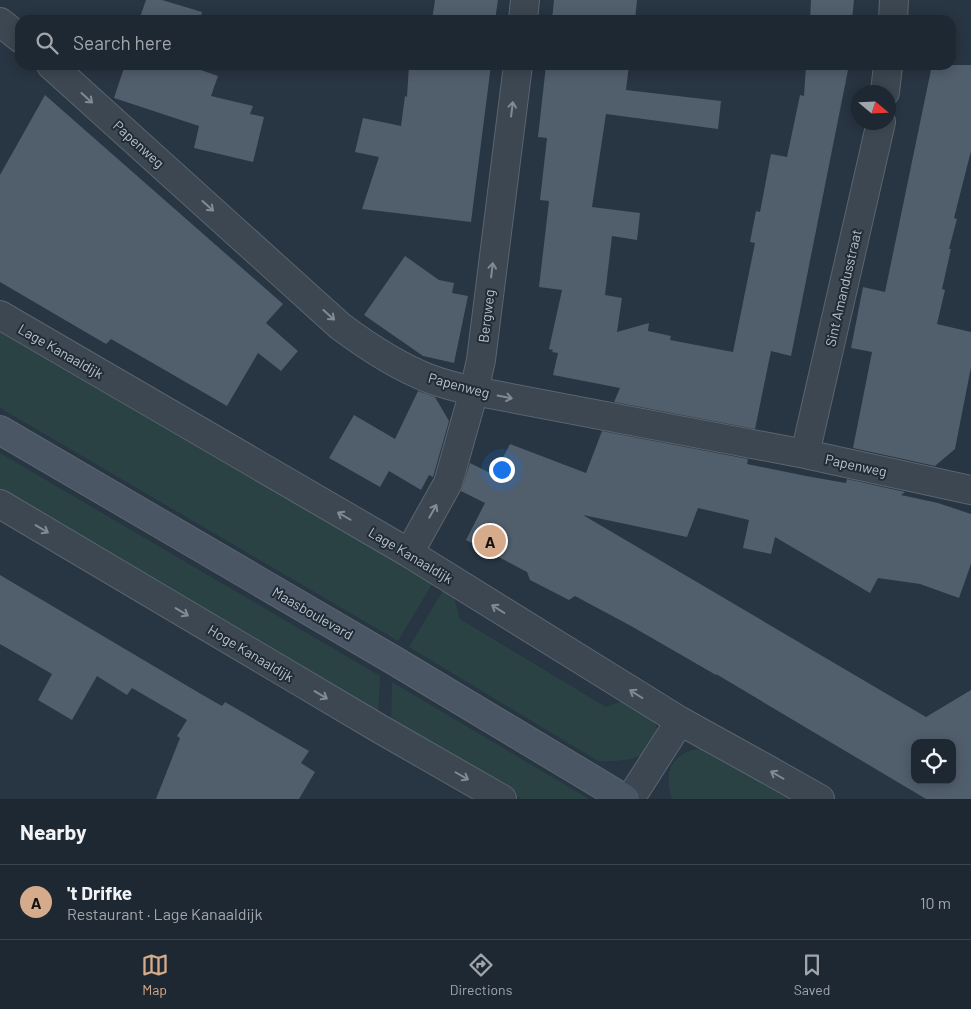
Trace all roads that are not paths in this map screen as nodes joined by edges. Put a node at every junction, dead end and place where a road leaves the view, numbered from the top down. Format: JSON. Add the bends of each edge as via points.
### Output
{"nodes":[{"id":1,"x":525,"y":0,"type":"edge"},
{"id":2,"x":894,"y":0,"type":"edge"},
{"id":3,"x":524,"y":15,"type":"edge"},
{"id":4,"x":893,"y":15,"type":"edge"},
{"id":5,"x":0,"y":22,"type":"edge"},
{"id":6,"x":15,"y":34,"type":"edge"},
{"id":7,"x":57,"y":70,"type":"edge"},
{"id":8,"x":517,"y":70,"type":"edge"},
{"id":9,"x":887,"y":70,"type":"edge"},
{"id":10,"x":886,"y":85,"type":"edge"},
{"id":11,"x":879,"y":130,"type":"edge"},
{"id":12,"x":0,"y":315,"type":"edge"},
{"id":13,"x":474,"y":391,"type":"junction"},
{"id":14,"x":0,"y":430,"type":"edge"},
{"id":15,"x":805,"y":454,"type":"junction"},
{"id":16,"x":971,"y":490,"type":"edge"},
{"id":17,"x":0,"y":504,"type":"edge"},
{"id":18,"x":409,"y":554,"type":"junction"},
{"id":19,"x":680,"y":721,"type":"junction"},
{"id":20,"x":502,"y":799,"type":"edge"},
{"id":21,"x":625,"y":799,"type":"edge"},
{"id":22,"x":630,"y":799,"type":"edge"},
{"id":23,"x":820,"y":799,"type":"edge"}],
"edges":[{"from":1,"to":3,"type":"street"},
{"from":2,"to":4,"type":"street"},
{"from":5,"to":6,"type":"street"},
{"from":7,"to":13,"type":"street","name":"Papenweg","one_way":true,"via":[[340,326],[404,367],[448,385]]},
{"from":13,"to":8,"type":"street","name":"Bergweg","one_way":true,"via":[[481,360]]},
{"from":9,"to":10,"type":"street"},
{"from":11,"to":15,"type":"street","name":"Sint Amandusstraat"},
{"from":18,"to":12,"type":"street","name":"Lage Kanaaldijk","one_way":true},
{"from":13,"to":15,"type":"street","name":"Papenweg","one_way":true},
{"from":18,"to":13,"type":"street","name":"Bergweg","one_way":true,"via":[[448,483]]},
{"from":14,"to":21,"type":"street","name":"Maasboulevard"},
{"from":15,"to":16,"type":"street","name":"Papenweg"},
{"from":17,"to":20,"type":"street","name":"Hoge Kanaaldijk","one_way":true},
{"from":19,"to":18,"type":"street","name":"Lage Kanaaldijk","one_way":true},
{"from":19,"to":22,"type":"street"},
{"from":23,"to":19,"type":"street","name":"Lage Kanaaldijk","one_way":true}]}
